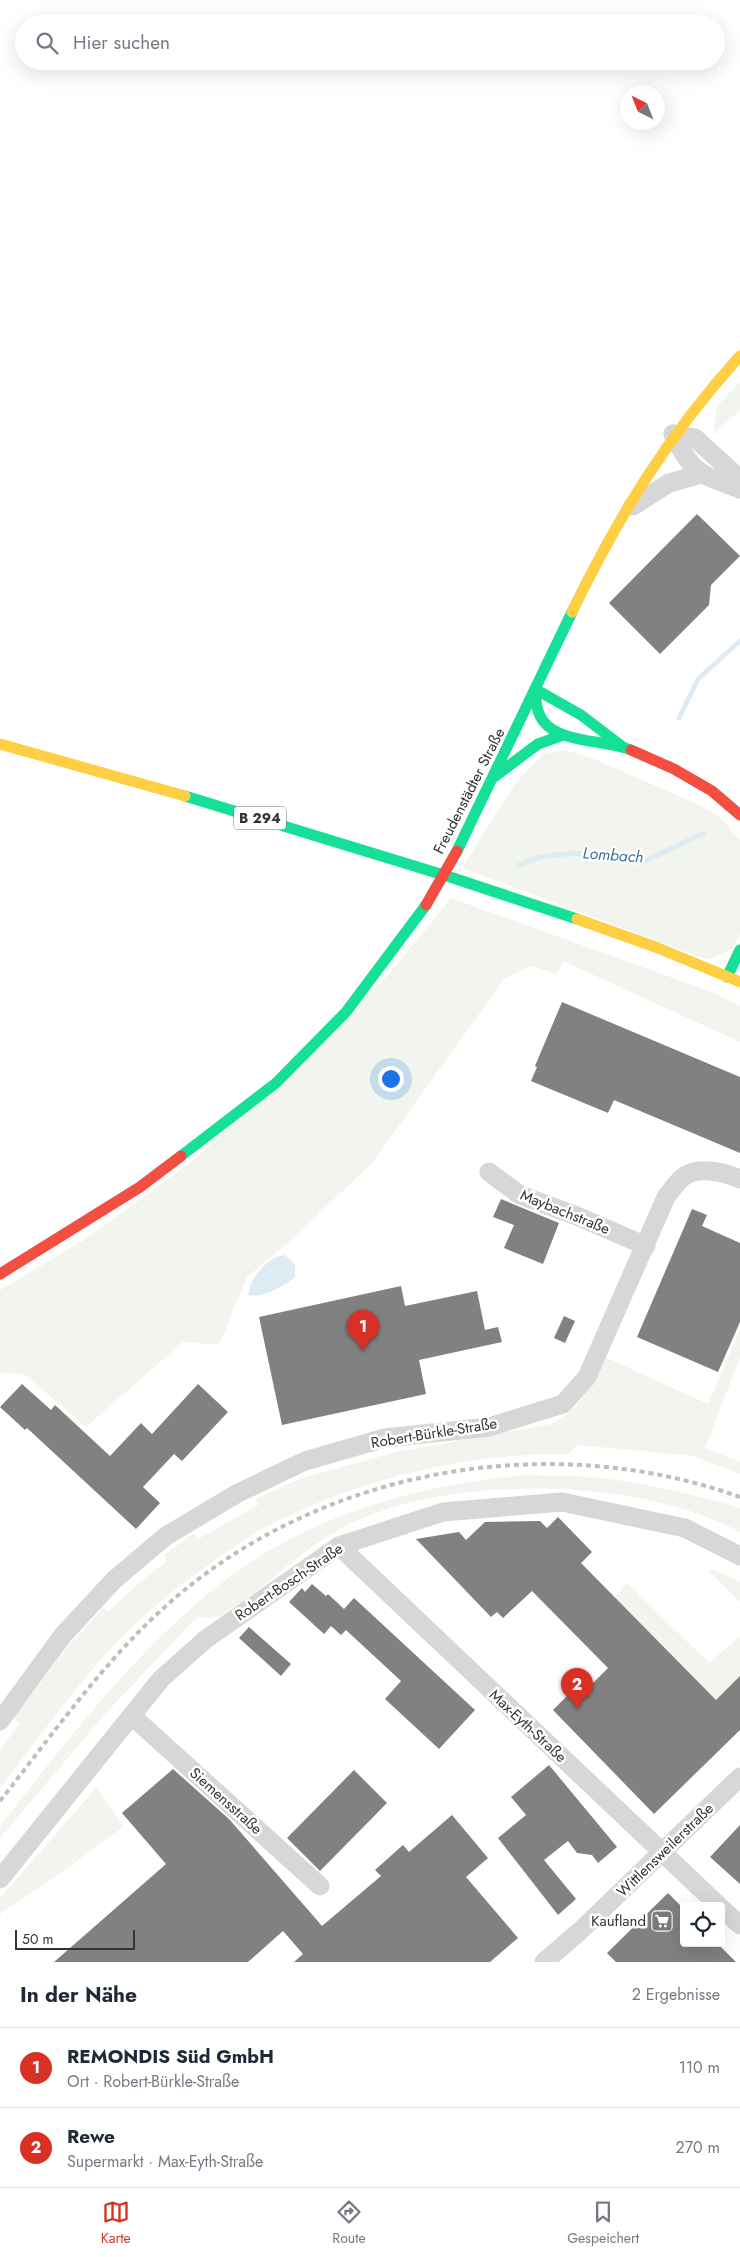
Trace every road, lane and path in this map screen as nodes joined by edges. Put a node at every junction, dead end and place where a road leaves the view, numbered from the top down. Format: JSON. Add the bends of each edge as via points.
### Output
{"nodes":[{"id":1,"x":740,"y":356,"type":"edge"},
{"id":2,"x":673,"y":434,"type":"junction"},
{"id":3,"x":701,"y":474,"type":"junction"},
{"id":4,"x":740,"y":479,"type":"edge"},
{"id":5,"x":740,"y":489,"type":"edge"},
{"id":6,"x":621,"y":514,"type":"junction"},
{"id":7,"x":535,"y":690,"type":"junction"},
{"id":8,"x":564,"y":735,"type":"junction"},
{"id":9,"x":0,"y":744,"type":"edge"},
{"id":10,"x":623,"y":747,"type":"junction"},
{"id":11,"x":494,"y":778,"type":"junction"},
{"id":12,"x":740,"y":814,"type":"edge"},
{"id":13,"x":740,"y":950,"type":"edge"},
{"id":14,"x":727,"y":976,"type":"junction"},
{"id":15,"x":740,"y":982,"type":"edge"},
{"id":16,"x":489,"y":1172,"type":"dead end"},
{"id":17,"x":740,"y":1179,"type":"edge"},
{"id":18,"x":646,"y":1246,"type":"junction"},
{"id":19,"x":0,"y":1274,"type":"edge"},
{"id":20,"x":339,"y":1546,"type":"junction"},
{"id":21,"x":740,"y":1556,"type":"edge"},
{"id":22,"x":132,"y":1716,"type":"junction"},
{"id":23,"x":0,"y":1721,"type":"edge"},
{"id":24,"x":740,"y":1778,"type":"edge"},
{"id":25,"x":662,"y":1853,"type":"junction"},
{"id":26,"x":0,"y":1879,"type":"edge"},
{"id":27,"x":320,"y":1886,"type":"dead end"},
{"id":28,"x":715,"y":1902,"type":"edge"},
{"id":29,"x":725,"y":1912,"type":"edge"},
{"id":30,"x":740,"y":1925,"type":"edge"},
{"id":31,"x":544,"y":1962,"type":"edge"}],
"edges":[{"from":1,"to":2,"type":"main road","name":"Freudenstädter Straße"},
{"from":2,"to":3,"type":"street","via":[[685,458]]},
{"from":2,"to":4,"type":"street","via":[[696,438]]},
{"from":2,"to":6,"type":"main road","name":"Freudenstädter Straße"},
{"from":3,"to":5,"type":"street"},
{"from":3,"to":6,"type":"street","via":[[669,483]]},
{"from":6,"to":7,"type":"main road","name":"Freudenstädter Straße","via":[[584,583]]},
{"from":7,"to":8,"type":"main road","via":[[537,709],[544,723]]},
{"from":7,"to":10,"type":"main road","via":[[595,724]]},
{"from":7,"to":11,"type":"main road","name":"Freudenstädter Straße"},
{"from":8,"to":10,"type":"main road"},
{"from":8,"to":11,"type":"main road","via":[[538,744]]},
{"from":9,"to":14,"type":"main road","number":"B 294","via":[[255,816],[519,898]]},
{"from":10,"to":12,"type":"main road","via":[[674,769],[712,791]]},
{"from":11,"to":19,"type":"main road","name":"Freudenstädter Straße","bridge":true,"via":[[426,905],[399,943],[346,1012],[276,1083],[140,1187]]},
{"from":13,"to":14,"type":"main road"},
{"from":14,"to":15,"type":"main road","number":"B 294"},
{"from":16,"to":18,"type":"street","name":"Maybachstraße","via":[[520,1196]]},
{"from":17,"to":18,"type":"street","name":"Robert-Bürkle-Straße","via":[[702,1171],[683,1177],[666,1197]]},
{"from":18,"to":23,"type":"street","name":"Robert-Bürkle-Straße","via":[[587,1377],[563,1404],[489,1428],[385,1438],[305,1461],[238,1493],[166,1536],[114,1580],[63,1635]]},
{"from":20,"to":21,"type":"street","name":"Robert-Bosch-Straße","via":[[444,1512],[562,1502],[685,1528]]},
{"from":20,"to":22,"type":"street","name":"Robert-Bosch-Straße","via":[[206,1639],[161,1679]]},
{"from":20,"to":25,"type":"street","name":"Max-Eyth-Straße"},
{"from":22,"to":26,"type":"street","name":"Robert-Bosch-Straße"},
{"from":22,"to":27,"type":"street","name":"Siemensstraße"},
{"from":24,"to":25,"type":"street","name":"Wittlensweilerstraße"},
{"from":25,"to":28,"type":"street","name":"Max-Eyth-Straße"},
{"from":25,"to":31,"type":"street","name":"Wittlensweilerstraße"},
{"from":29,"to":30,"type":"street","name":"Max-Eyth-Straße"}]}
